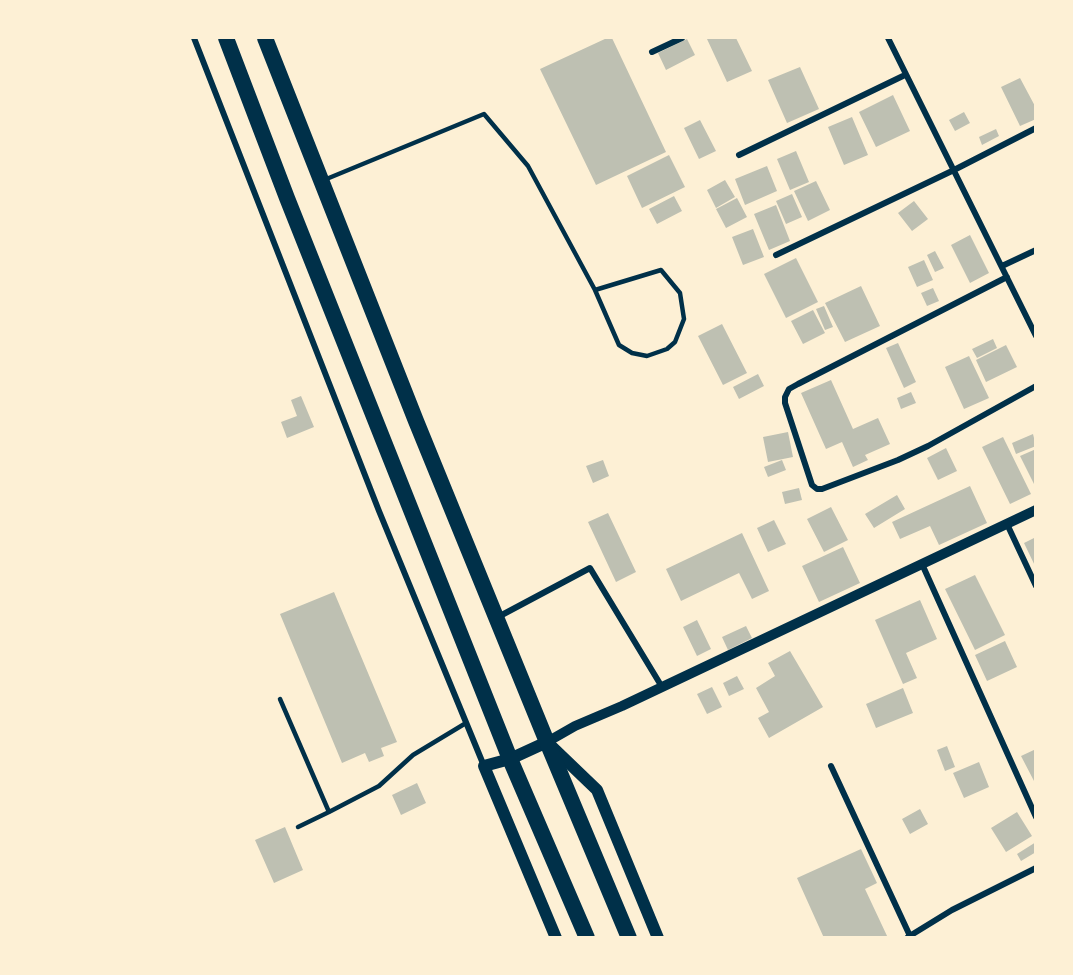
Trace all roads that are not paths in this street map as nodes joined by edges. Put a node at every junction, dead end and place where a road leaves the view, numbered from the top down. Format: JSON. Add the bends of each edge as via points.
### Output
{"nodes":[{"id":1,"x":194,"y":38,"type":"edge"},
{"id":2,"x":226,"y":38,"type":"edge"},
{"id":3,"x":265,"y":38,"type":"edge"},
{"id":4,"x":682,"y":38,"type":"edge"},
{"id":5,"x":888,"y":38,"type":"edge"},
{"id":6,"x":652,"y":52,"type":"dead end"},
{"id":7,"x":905,"y":75,"type":"junction"},
{"id":8,"x":1035,"y":128,"type":"edge"},
{"id":9,"x":739,"y":155,"type":"dead end"},
{"id":10,"x":954,"y":170,"type":"junction"},
{"id":11,"x":322,"y":181,"type":"junction"},
{"id":12,"x":1035,"y":250,"type":"edge"},
{"id":13,"x":776,"y":255,"type":"dead end"},
{"id":14,"x":1002,"y":266,"type":"junction"},
{"id":15,"x":1007,"y":277,"type":"junction"},
{"id":16,"x":595,"y":290,"type":"junction"},
{"id":17,"x":1035,"y":336,"type":"edge"},
{"id":18,"x":1035,"y":386,"type":"edge"},
{"id":19,"x":1035,"y":510,"type":"edge"},
{"id":20,"x":1007,"y":524,"type":"junction"},
{"id":21,"x":922,"y":564,"type":"junction"},
{"id":22,"x":1035,"y":586,"type":"edge"},
{"id":23,"x":498,"y":617,"type":"junction"},
{"id":24,"x":662,"y":687,"type":"junction"},
{"id":25,"x":280,"y":699,"type":"dead end"},
{"id":26,"x":466,"y":723,"type":"junction"},
{"id":27,"x":547,"y":742,"type":"junction"},
{"id":28,"x":510,"y":759,"type":"junction"},
{"id":29,"x":484,"y":766,"type":"junction"},
{"id":30,"x":831,"y":766,"type":"dead end"},
{"id":31,"x":329,"y":813,"type":"junction"},
{"id":32,"x":1035,"y":817,"type":"edge"},
{"id":33,"x":298,"y":827,"type":"dead end"},
{"id":34,"x":1035,"y":868,"type":"edge"},
{"id":35,"x":908,"y":937,"type":"edge"},
{"id":36,"x":556,"y":938,"type":"edge"},
{"id":37,"x":587,"y":938,"type":"edge"},
{"id":38,"x":629,"y":938,"type":"edge"},
{"id":39,"x":658,"y":938,"type":"edge"}],
"edges":[{"from":1,"to":26,"type":"street"},
{"from":2,"to":28,"type":"highway"},
{"from":3,"to":11,"type":"highway"},
{"from":4,"to":6,"type":"street"},
{"from":5,"to":7,"type":"street"},
{"from":7,"to":9,"type":"street"},
{"from":7,"to":10,"type":"street"},
{"from":8,"to":10,"type":"street"},
{"from":10,"to":13,"type":"street"},
{"from":10,"to":14,"type":"street"},
{"from":11,"to":16,"type":"lane","via":[[484,114],[528,166]]},
{"from":11,"to":23,"type":"highway"},
{"from":12,"to":14,"type":"street"},
{"from":14,"to":15,"type":"street"},
{"from":15,"to":17,"type":"street"},
{"from":15,"to":18,"type":"street","via":[[789,389],[785,403],[812,485],[822,489],[928,446]]},
{"from":16,"to":16,"type":"lane","via":[[620,345],[632,353],[647,356],[675,342],[684,318],[680,294],[661,270]]},
{"from":19,"to":20,"type":"street"},
{"from":20,"to":21,"type":"street"},
{"from":20,"to":22,"type":"street"},
{"from":21,"to":24,"type":"street"},
{"from":21,"to":32,"type":"street"},
{"from":23,"to":24,"type":"street","via":[[590,568]]},
{"from":23,"to":27,"type":"highway"},
{"from":24,"to":27,"type":"street"},
{"from":25,"to":31,"type":"lane"},
{"from":26,"to":29,"type":"street"},
{"from":26,"to":31,"type":"lane","via":[[412,755],[379,786]]},
{"from":27,"to":28,"type":"main road"},
{"from":27,"to":38,"type":"highway"},
{"from":27,"to":39,"type":"main road","via":[[597,790]]},
{"from":28,"to":29,"type":"main road"},
{"from":28,"to":37,"type":"highway"},
{"from":29,"to":36,"type":"main road"},
{"from":30,"to":35,"type":"street"},
{"from":31,"to":33,"type":"lane"},
{"from":34,"to":35,"type":"street"}]}
